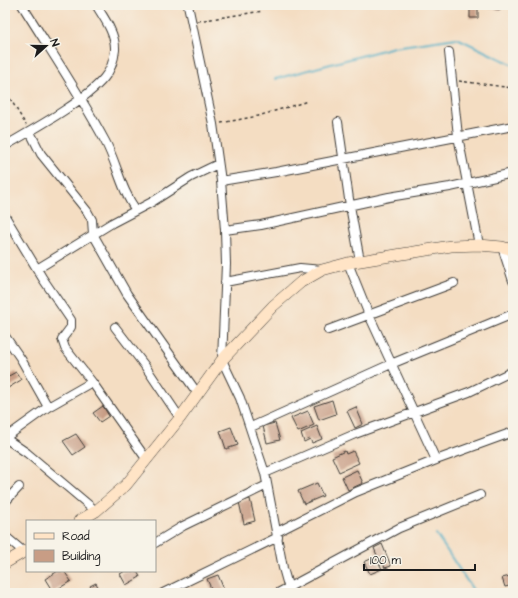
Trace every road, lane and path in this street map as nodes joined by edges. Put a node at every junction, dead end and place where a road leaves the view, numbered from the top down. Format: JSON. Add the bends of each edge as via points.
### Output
{"nodes":[{"id":1,"x":22,"y":5,"type":"edge"},
{"id":2,"x":96,"y":5,"type":"edge"},
{"id":3,"x":188,"y":5,"type":"edge"},
{"id":4,"x":263,"y":11,"type":"dead end"},
{"id":5,"x":192,"y":22,"type":"junction"},
{"id":6,"x":449,"y":52,"type":"dead end"},
{"id":7,"x":451,"y":79,"type":"junction"},
{"id":8,"x":513,"y":88,"type":"edge"},
{"id":9,"x":5,"y":95,"type":"edge"},
{"id":10,"x":81,"y":98,"type":"junction"},
{"id":11,"x":308,"y":101,"type":"dead end"},
{"id":12,"x":338,"y":122,"type":"dead end"},
{"id":13,"x":213,"y":124,"type":"junction"},
{"id":14,"x":513,"y":126,"type":"edge"},
{"id":15,"x":30,"y":132,"type":"junction"},
{"id":16,"x":458,"y":136,"type":"junction"},
{"id":17,"x":5,"y":146,"type":"edge"},
{"id":18,"x":344,"y":158,"type":"junction"},
{"id":19,"x":218,"y":164,"type":"junction"},
{"id":20,"x":513,"y":173,"type":"edge"},
{"id":21,"x":221,"y":181,"type":"junction"},
{"id":22,"x":468,"y":183,"type":"junction"},
{"id":23,"x":350,"y":206,"type":"junction"},
{"id":24,"x":136,"y":210,"type":"junction"},
{"id":25,"x":5,"y":216,"type":"edge"},
{"id":26,"x":225,"y":230,"type":"junction"},
{"id":27,"x":93,"y":234,"type":"junction"},
{"id":28,"x":479,"y":245,"type":"junction"},
{"id":29,"x":508,"y":249,"type":"edge"},
{"id":30,"x":360,"y":261,"type":"junction"},
{"id":31,"x":348,"y":263,"type":"junction"},
{"id":32,"x":37,"y":269,"type":"junction"},
{"id":33,"x":322,"y":270,"type":"junction"},
{"id":34,"x":513,"y":281,"type":"edge"},
{"id":35,"x":225,"y":282,"type":"junction"},
{"id":36,"x":454,"y":283,"type":"dead end"},
{"id":37,"x":513,"y":314,"type":"edge"},
{"id":38,"x":369,"y":315,"type":"junction"},
{"id":39,"x":115,"y":327,"type":"dead end"},
{"id":40,"x":328,"y":330,"type":"dead end"},
{"id":41,"x":5,"y":336,"type":"edge"},
{"id":42,"x":222,"y":360,"type":"junction"},
{"id":43,"x":391,"y":364,"type":"junction"},
{"id":44,"x":513,"y":371,"type":"edge"},
{"id":45,"x":92,"y":382,"type":"junction"},
{"id":46,"x":198,"y":394,"type":"junction"},
{"id":47,"x":48,"y":407,"type":"junction"},
{"id":48,"x":415,"y":413,"type":"junction"},
{"id":49,"x":180,"y":418,"type":"junction"},
{"id":50,"x":250,"y":427,"type":"junction"},
{"id":51,"x":513,"y":432,"type":"edge"},
{"id":52,"x":5,"y":438,"type":"edge"},
{"id":53,"x":147,"y":460,"type":"junction"},
{"id":54,"x":436,"y":460,"type":"junction"},
{"id":55,"x":265,"y":473,"type":"junction"},
{"id":56,"x":267,"y":485,"type":"junction"},
{"id":57,"x":19,"y":487,"type":"dead end"},
{"id":58,"x":480,"y":495,"type":"dead end"},
{"id":59,"x":5,"y":502,"type":"edge"},
{"id":60,"x":96,"y":511,"type":"junction"},
{"id":61,"x":81,"y":520,"type":"edge"},
{"id":62,"x":278,"y":534,"type":"junction"},
{"id":63,"x":5,"y":536,"type":"edge"},
{"id":64,"x":156,"y":542,"type":"edge"},
{"id":65,"x":26,"y":551,"type":"edge"},
{"id":66,"x":5,"y":563,"type":"edge"},
{"id":67,"x":289,"y":590,"type":"edge"},
{"id":68,"x":163,"y":593,"type":"edge"},
{"id":69,"x":278,"y":593,"type":"edge"},
{"id":70,"x":406,"y":593,"type":"edge"},
{"id":71,"x":412,"y":593,"type":"edge"}],
"edges":[{"from":1,"to":10,"type":"street"},
{"from":2,"to":10,"type":"street","via":[[110,29],[115,49],[112,65],[104,79]]},
{"from":3,"to":5,"type":"street"},
{"from":4,"to":5,"type":"path"},
{"from":5,"to":13,"type":"street"},
{"from":6,"to":7,"type":"street"},
{"from":7,"to":8,"type":"path"},
{"from":7,"to":16,"type":"street"},
{"from":9,"to":15,"type":"path","via":[[11,100]]},
{"from":10,"to":15,"type":"street"},
{"from":10,"to":24,"type":"street","via":[[106,141],[128,200]]},
{"from":11,"to":13,"type":"path","via":[[258,116]]},
{"from":12,"to":18,"type":"street"},
{"from":13,"to":19,"type":"street"},
{"from":14,"to":16,"type":"street"},
{"from":15,"to":17,"type":"street"},
{"from":15,"to":27,"type":"street","via":[[41,154],[87,211],[92,220]]},
{"from":16,"to":18,"type":"street"},
{"from":16,"to":22,"type":"street"},
{"from":18,"to":21,"type":"street"},
{"from":18,"to":23,"type":"street"},
{"from":19,"to":21,"type":"street"},
{"from":19,"to":24,"type":"street","via":[[190,177]]},
{"from":20,"to":22,"type":"street"},
{"from":21,"to":26,"type":"street"},
{"from":22,"to":23,"type":"street"},
{"from":22,"to":28,"type":"street"},
{"from":23,"to":26,"type":"street","via":[[262,225]]},
{"from":23,"to":30,"type":"street"},
{"from":24,"to":27,"type":"street"},
{"from":25,"to":32,"type":"street"},
{"from":26,"to":35,"type":"street"},
{"from":27,"to":32,"type":"street"},
{"from":27,"to":46,"type":"street","via":[[127,294]]},
{"from":28,"to":29,"type":"street"},
{"from":28,"to":30,"type":"street","via":[[451,246]]},
{"from":29,"to":34,"type":"street"},
{"from":30,"to":31,"type":"street"},
{"from":31,"to":33,"type":"street"},
{"from":31,"to":38,"type":"street"},
{"from":32,"to":45,"type":"street","via":[[71,320],[72,327],[62,339],[62,344]]},
{"from":33,"to":35,"type":"street","via":[[300,268]]},
{"from":33,"to":42,"type":"street","via":[[301,282],[282,298]]},
{"from":35,"to":42,"type":"street"},
{"from":36,"to":38,"type":"street"},
{"from":37,"to":43,"type":"street"},
{"from":38,"to":40,"type":"street"},
{"from":38,"to":43,"type":"street"},
{"from":39,"to":49,"type":"street","via":[[146,366]]},
{"from":41,"to":47,"type":"street"},
{"from":42,"to":46,"type":"street"},
{"from":42,"to":50,"type":"street"},
{"from":43,"to":48,"type":"street"},
{"from":43,"to":50,"type":"street"},
{"from":44,"to":48,"type":"street"},
{"from":45,"to":47,"type":"street"},
{"from":45,"to":53,"type":"street"},
{"from":46,"to":49,"type":"street"},
{"from":47,"to":52,"type":"street"},
{"from":48,"to":54,"type":"street"},
{"from":48,"to":55,"type":"street","via":[[355,434]]},
{"from":49,"to":53,"type":"street"},
{"from":50,"to":55,"type":"street"},
{"from":51,"to":54,"type":"street"},
{"from":52,"to":60,"type":"street","via":[[27,453]]},
{"from":53,"to":60,"type":"street","via":[[122,489]]},
{"from":54,"to":62,"type":"street","via":[[356,492]]},
{"from":55,"to":56,"type":"street"},
{"from":56,"to":62,"type":"street"},
{"from":56,"to":64,"type":"street","via":[[183,526]]},
{"from":57,"to":59,"type":"street"},
{"from":58,"to":67,"type":"street","via":[[399,528]]},
{"from":60,"to":61,"type":"street"},
{"from":62,"to":67,"type":"street"},
{"from":62,"to":68,"type":"street"},
{"from":63,"to":65,"type":"street"},
{"from":65,"to":66,"type":"street"},
{"from":67,"to":69,"type":"street"},
{"from":70,"to":71,"type":"street"}]}
